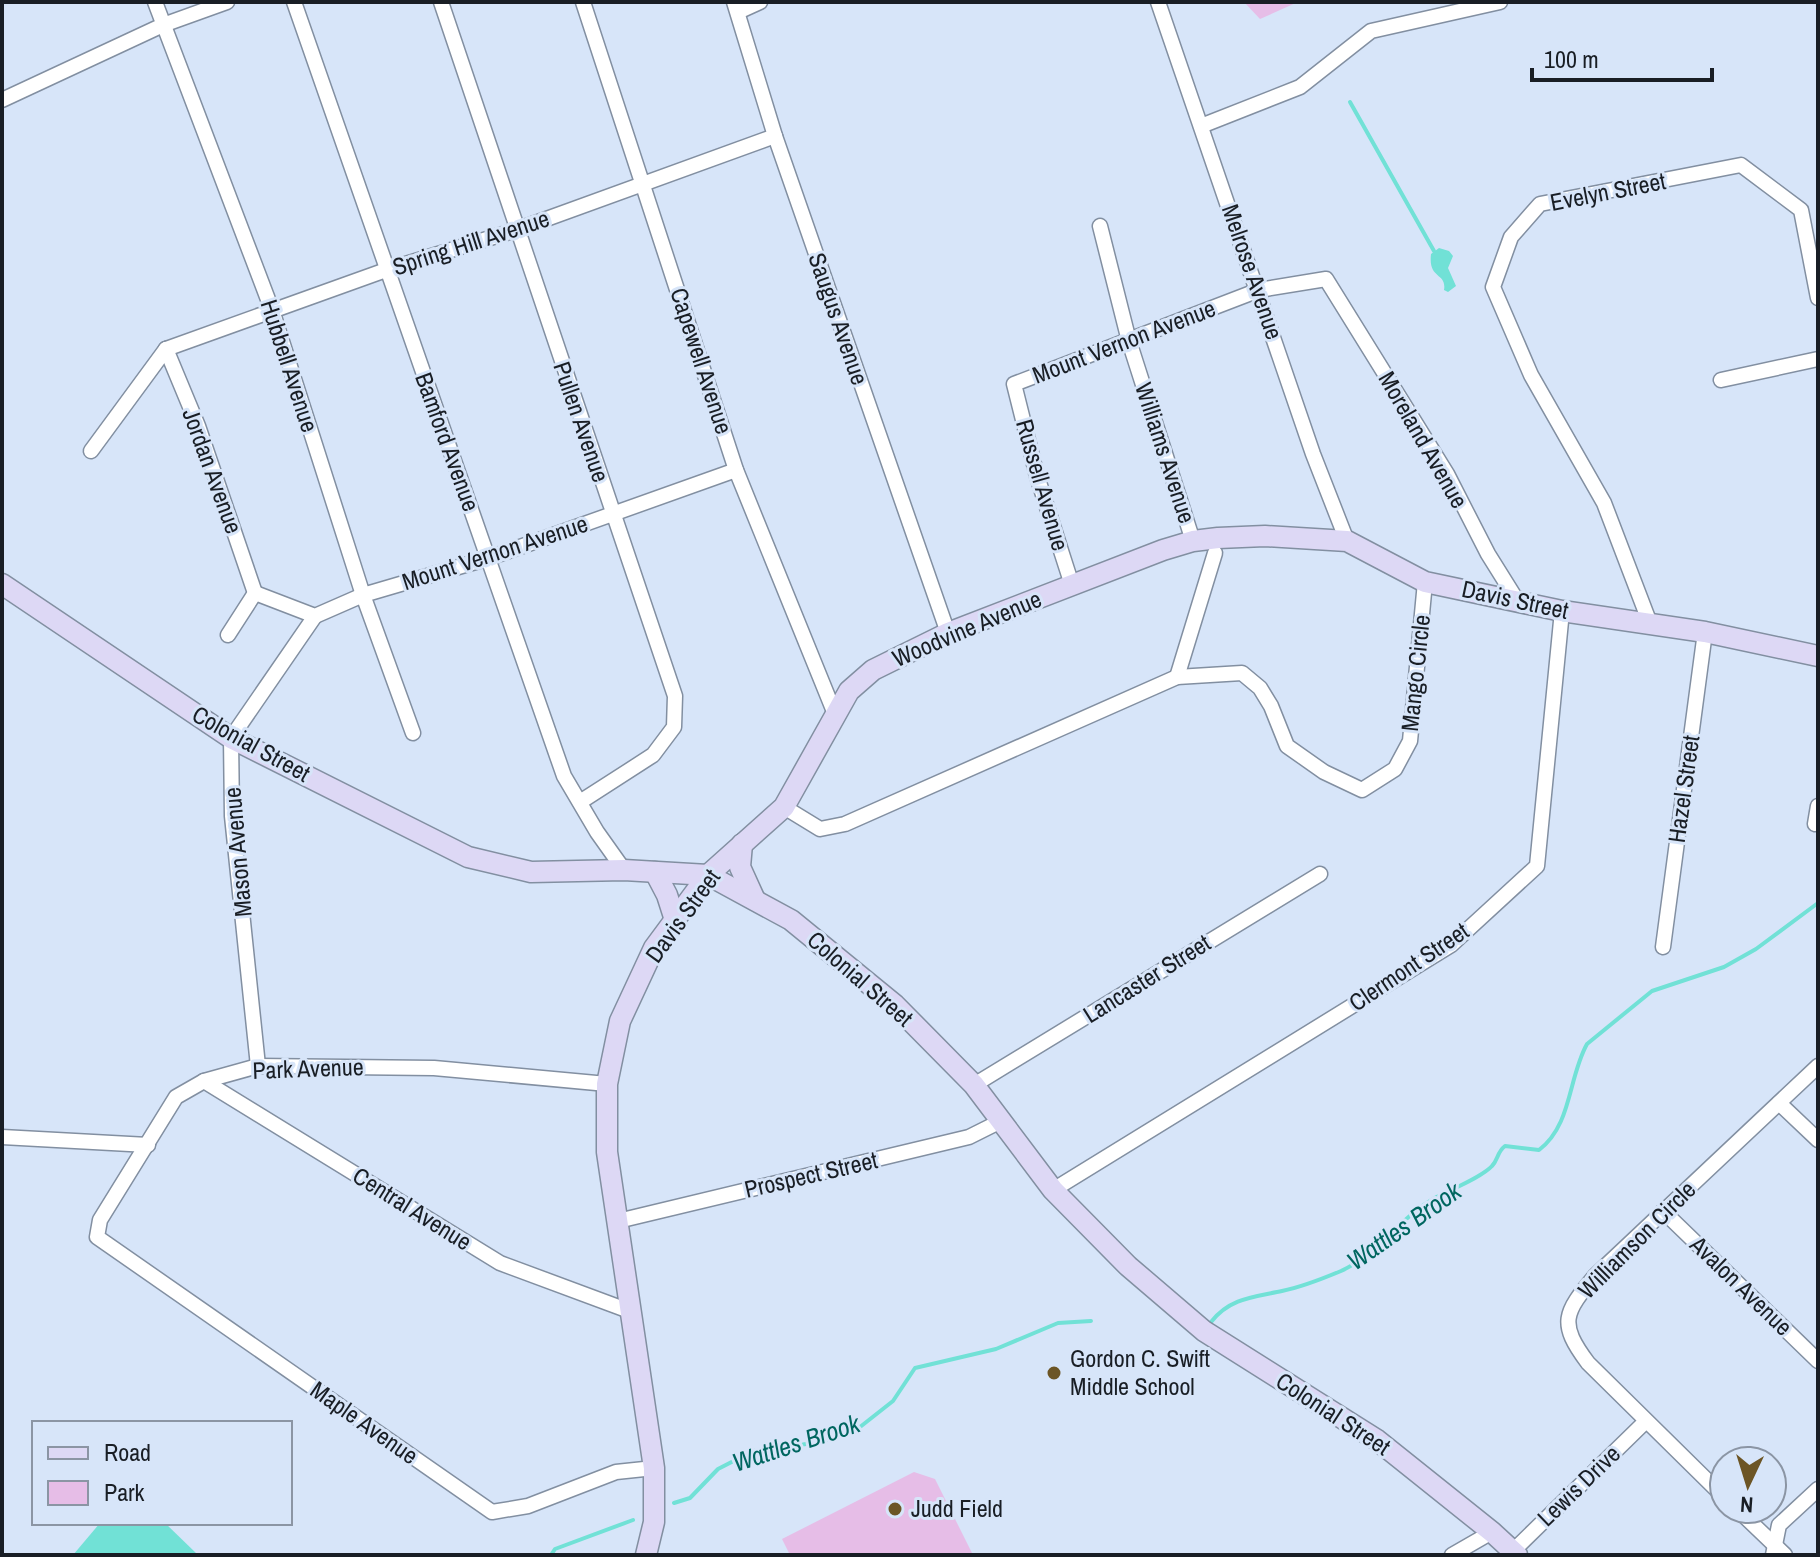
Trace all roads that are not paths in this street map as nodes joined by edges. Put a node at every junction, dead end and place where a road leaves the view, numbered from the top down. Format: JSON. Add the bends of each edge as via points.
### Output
{"nodes":[{"id":1,"x":155,"y":2,"type":"edge"},
{"id":2,"x":227,"y":2,"type":"edge"},
{"id":3,"x":294,"y":2,"type":"edge"},
{"id":4,"x":441,"y":2,"type":"edge"},
{"id":5,"x":583,"y":2,"type":"edge"},
{"id":6,"x":760,"y":2,"type":"edge"},
{"id":7,"x":1158,"y":2,"type":"edge"},
{"id":8,"x":1500,"y":2,"type":"edge"},
{"id":9,"x":736,"y":7,"type":"edge"},
{"id":10,"x":163,"y":25,"type":"junction"},
{"id":11,"x":2,"y":100,"type":"edge"},
{"id":12,"x":1201,"y":126,"type":"junction"},
{"id":13,"x":775,"y":136,"type":"junction"},
{"id":14,"x":644,"y":184,"type":"junction"},
{"id":15,"x":1100,"y":226,"type":"dead end"},
{"id":16,"x":516,"y":230,"type":"junction"},
{"id":17,"x":386,"y":270,"type":"junction"},
{"id":18,"x":1326,"y":279,"type":"joint"},
{"id":19,"x":1259,"y":290,"type":"junction"},
{"id":20,"x":1818,"y":298,"type":"edge"},
{"id":21,"x":272,"y":310,"type":"junction"},
{"id":22,"x":1129,"y":341,"type":"junction"},
{"id":23,"x":166,"y":349,"type":"junction"},
{"id":24,"x":1818,"y":359,"type":"edge"},
{"id":25,"x":1721,"y":380,"type":"dead end"},
{"id":26,"x":1014,"y":384,"type":"joint"},
{"id":27,"x":91,"y":451,"type":"dead end"},
{"id":28,"x":736,"y":470,"type":"junction"},
{"id":29,"x":612,"y":515,"type":"junction"},
{"id":30,"x":1193,"y":541,"type":"junction"},
{"id":31,"x":1347,"y":541,"type":"junction"},
{"id":32,"x":1217,"y":545,"type":"junction"},
{"id":33,"x":489,"y":558,"type":"junction"},
{"id":34,"x":1425,"y":582,"type":"junction"},
{"id":35,"x":2,"y":584,"type":"edge"},
{"id":36,"x":1072,"y":585,"type":"junction"},
{"id":37,"x":255,"y":593,"type":"junction"},
{"id":38,"x":363,"y":595,"type":"junction"},
{"id":39,"x":1518,"y":602,"type":"junction"},
{"id":40,"x":1562,"y":611,"type":"junction"},
{"id":41,"x":315,"y":616,"type":"junction"},
{"id":42,"x":1651,"y":626,"type":"junction"},
{"id":43,"x":1705,"y":632,"type":"junction"},
{"id":44,"x":948,"y":633,"type":"junction"},
{"id":45,"x":228,"y":635,"type":"dead end"},
{"id":46,"x":1818,"y":656,"type":"edge"},
{"id":47,"x":1177,"y":677,"type":"junction"},
{"id":48,"x":835,"y":714,"type":"junction"},
{"id":49,"x":413,"y":733,"type":"dead end"},
{"id":50,"x":231,"y":738,"type":"junction"},
{"id":51,"x":580,"y":802,"type":"junction"},
{"id":52,"x":1818,"y":806,"type":"edge"},
{"id":53,"x":784,"y":807,"type":"junction"},
{"id":54,"x":1815,"y":824,"type":"dead end"},
{"id":55,"x":742,"y":844,"type":"junction"},
{"id":56,"x":624,"y":870,"type":"junction"},
{"id":57,"x":655,"y":872,"type":"junction"},
{"id":58,"x":1320,"y":874,"type":"dead end"},
{"id":59,"x":708,"y":875,"type":"junction"},
{"id":60,"x":755,"y":900,"type":"junction"},
{"id":61,"x":675,"y":920,"type":"junction"},
{"id":62,"x":1663,"y":947,"type":"dead end"},
{"id":63,"x":258,"y":1066,"type":"junction"},
{"id":64,"x":1818,"y":1066,"type":"edge"},
{"id":65,"x":204,"y":1081,"type":"junction"},
{"id":66,"x":607,"y":1084,"type":"junction"},
{"id":67,"x":974,"y":1085,"type":"junction"},
{"id":68,"x":1779,"y":1103,"type":"junction"},
{"id":69,"x":1001,"y":1121,"type":"junction"},
{"id":70,"x":2,"y":1137,"type":"edge"},
{"id":71,"x":1818,"y":1140,"type":"edge"},
{"id":72,"x":148,"y":1145,"type":"junction"},
{"id":73,"x":1053,"y":1190,"type":"junction"},
{"id":74,"x":1663,"y":1211,"type":"junction"},
{"id":75,"x":618,"y":1221,"type":"junction"},
{"id":76,"x":97,"y":1237,"type":"joint"},
{"id":77,"x":632,"y":1312,"type":"junction"},
{"id":78,"x":1818,"y":1361,"type":"edge"},
{"id":79,"x":1645,"y":1422,"type":"junction"},
{"id":80,"x":654,"y":1468,"type":"junction"},
{"id":81,"x":1708,"y":1482,"type":"edge"},
{"id":82,"x":1818,"y":1489,"type":"edge"},
{"id":83,"x":1752,"y":1525,"type":"edge"},
{"id":84,"x":1492,"y":1532,"type":"junction"},
{"id":85,"x":1778,"y":1552,"type":"edge"},
{"id":86,"x":1515,"y":1553,"type":"edge"},
{"id":87,"x":646,"y":1555,"type":"edge"},
{"id":88,"x":1452,"y":1555,"type":"edge"}],
"edges":[{"from":1,"to":10,"type":"street","name":"Hubbell Avenue"},
{"from":2,"to":10,"type":"street"},
{"from":3,"to":17,"type":"street","name":"Bamford Avenue"},
{"from":4,"to":16,"type":"street","name":"Pullen Avenue"},
{"from":5,"to":14,"type":"street","name":"Capewell Avenue"},
{"from":6,"to":9,"type":"street"},
{"from":7,"to":12,"type":"street","name":"Melrose Avenue"},
{"from":8,"to":12,"type":"street","via":[[1371,31],[1300,87]]},
{"from":9,"to":13,"type":"street","name":"Saugus Avenue"},
{"from":10,"to":11,"type":"street"},
{"from":10,"to":21,"type":"street","name":"Hubbell Avenue"},
{"from":12,"to":19,"type":"street","name":"Melrose Avenue"},
{"from":13,"to":14,"type":"street","name":"Spring Hill Avenue"},
{"from":13,"to":44,"type":"street","name":"Saugus Avenue"},
{"from":14,"to":16,"type":"street","name":"Spring Hill Avenue"},
{"from":14,"to":28,"type":"street","name":"Capewell Avenue"},
{"from":15,"to":22,"type":"street","name":"Williams Avenue"},
{"from":16,"to":17,"type":"street","name":"Spring Hill Avenue"},
{"from":16,"to":29,"type":"street","name":"Pullen Avenue"},
{"from":17,"to":21,"type":"street","name":"Spring Hill Avenue"},
{"from":17,"to":33,"type":"street","name":"Bamford Avenue"},
{"from":18,"to":19,"type":"street","name":"Mount Vernon Avenue"},
{"from":18,"to":39,"type":"street","name":"Moreland Avenue","via":[[1447,474]]},
{"from":19,"to":22,"type":"street","name":"Mount Vernon Avenue"},
{"from":19,"to":31,"type":"street","name":"Melrose Avenue"},
{"from":20,"to":42,"type":"street","name":"Evelyn Street","via":[[1801,210],[1741,165],[1540,204],[1511,237],[1493,287],[1531,375],[1604,503]]},
{"from":21,"to":23,"type":"street","name":"Spring Hill Avenue"},
{"from":21,"to":38,"type":"street","name":"Hubbell Avenue"},
{"from":22,"to":26,"type":"street","name":"Mount Vernon Avenue"},
{"from":22,"to":30,"type":"street","name":"Williams Avenue"},
{"from":23,"to":27,"type":"street"},
{"from":23,"to":37,"type":"street","name":"Jordan Avenue"},
{"from":24,"to":25,"type":"street"},
{"from":26,"to":36,"type":"street","name":"Russell Avenue"},
{"from":28,"to":29,"type":"street","name":"Mount Vernon Avenue"},
{"from":28,"to":48,"type":"street","name":"Capewell Avenue"},
{"from":29,"to":33,"type":"street","name":"Mount Vernon Avenue"},
{"from":29,"to":51,"type":"street","name":"Pullen Avenue","via":[[675,696],[674,727],[653,755]]},
{"from":30,"to":32,"type":"main road","name":"Woodvine Avenue"},
{"from":30,"to":36,"type":"main road","name":"Woodvine Avenue"},
{"from":31,"to":32,"type":"main road","name":"Davis Street","via":[[1265,536]]},
{"from":31,"to":34,"type":"main road","name":"Davis Street"},
{"from":32,"to":47,"type":"street"},
{"from":33,"to":38,"type":"street","name":"Mount Vernon Avenue"},
{"from":33,"to":51,"type":"street","name":"Bamford Avenue","via":[[564,776]]},
{"from":34,"to":39,"type":"main road","name":"Davis Street"},
{"from":34,"to":47,"type":"street","name":"Mango Circle","via":[[1410,741],[1395,769],[1362,790],[1287,746],[1260,688],[1242,673]]},
{"from":35,"to":50,"type":"main road","name":"Colonial Street"},
{"from":36,"to":44,"type":"main road","name":"Woodvine Avenue"},
{"from":37,"to":41,"type":"street"},
{"from":37,"to":45,"type":"street"},
{"from":38,"to":41,"type":"street","name":"Mount Vernon Avenue"},
{"from":38,"to":49,"type":"street","name":"Hubbell Avenue"},
{"from":39,"to":40,"type":"main road","name":"Davis Street"},
{"from":40,"to":42,"type":"main road","name":"Davis Street"},
{"from":40,"to":73,"type":"street","name":"Clermont Street","via":[[1537,866],[1451,945]]},
{"from":41,"to":50,"type":"street"},
{"from":42,"to":43,"type":"main road","name":"Davis Street"},
{"from":43,"to":46,"type":"main road","name":"Davis Street"},
{"from":43,"to":62,"type":"street","name":"Hazel Street"},
{"from":44,"to":48,"type":"main road","name":"Woodvine Avenue","via":[[873,670],[849,691]]},
{"from":47,"to":53,"type":"street","via":[[845,824],[820,829]]},
{"from":48,"to":53,"type":"main road","name":"Woodvine Avenue"},
{"from":50,"to":56,"type":"main road","name":"Colonial Street","via":[[468,857],[531,872]]},
{"from":50,"to":63,"type":"street","name":"Mason Avenue","via":[[232,816]]},
{"from":51,"to":56,"type":"street","name":"Bamford Avenue"},
{"from":52,"to":54,"type":"street"},
{"from":53,"to":55,"type":"main road","name":"Davis Street"},
{"from":55,"to":59,"type":"main road","name":"Davis Street"},
{"from":55,"to":60,"type":"main road","via":[[740,867]]},
{"from":56,"to":57,"type":"main road","name":"Colonial Street"},
{"from":57,"to":59,"type":"main road","name":"Colonial Street"},
{"from":57,"to":61,"type":"main road"},
{"from":58,"to":67,"type":"street","name":"Lancaster Street"},
{"from":59,"to":60,"type":"main road","name":"Colonial Street"},
{"from":59,"to":61,"type":"main road","name":"Davis Street"},
{"from":60,"to":67,"type":"main road","name":"Colonial Street","via":[[791,920],[895,1005]]},
{"from":61,"to":66,"type":"main road","name":"Davis Street","via":[[654,948],[620,1021]]},
{"from":63,"to":65,"type":"street","name":"Park Avenue"},
{"from":63,"to":66,"type":"street","name":"Park Avenue","via":[[434,1068]]},
{"from":64,"to":68,"type":"street","name":"Williamson Circle"},
{"from":65,"to":72,"type":"street","name":"Park Avenue","via":[[176,1097]]},
{"from":65,"to":77,"type":"street","name":"Central Avenue","via":[[500,1263]]},
{"from":66,"to":75,"type":"main road","name":"Davis Street","via":[[607,1152]]},
{"from":67,"to":69,"type":"main road","name":"Colonial Street"},
{"from":68,"to":71,"type":"street"},
{"from":68,"to":74,"type":"street","name":"Williamson Circle"},
{"from":69,"to":73,"type":"main road","name":"Colonial Street"},
{"from":69,"to":75,"type":"street","name":"Prospect Street","via":[[969,1137]]},
{"from":70,"to":72,"type":"street"},
{"from":72,"to":76,"type":"street","name":"Park Avenue","via":[[100,1220]]},
{"from":73,"to":84,"type":"main road","name":"Colonial Street","via":[[1128,1266],[1204,1331],[1377,1440]]},
{"from":74,"to":78,"type":"street","name":"Avalon Avenue"},
{"from":74,"to":79,"type":"street","name":"Williamson Circle","via":[[1595,1276],[1576,1298],[1567,1322],[1570,1337],[1588,1363]]},
{"from":75,"to":77,"type":"main road","name":"Davis Street"},
{"from":76,"to":80,"type":"street","name":"Maple Avenue","via":[[492,1512],[528,1506],[616,1472]]},
{"from":77,"to":80,"type":"main road","name":"Davis Street"},
{"from":79,"to":81,"type":"street","name":"Williamson Circle"},
{"from":79,"to":86,"type":"street","name":"Lewis Drive"},
{"from":80,"to":87,"type":"main road","name":"Davis Street","via":[[654,1522]]},
{"from":82,"to":85,"type":"street","via":[[1779,1525]]},
{"from":83,"to":85,"type":"street"},
{"from":84,"to":86,"type":"main road","name":"Colonial Street"},
{"from":84,"to":88,"type":"street"}]}
